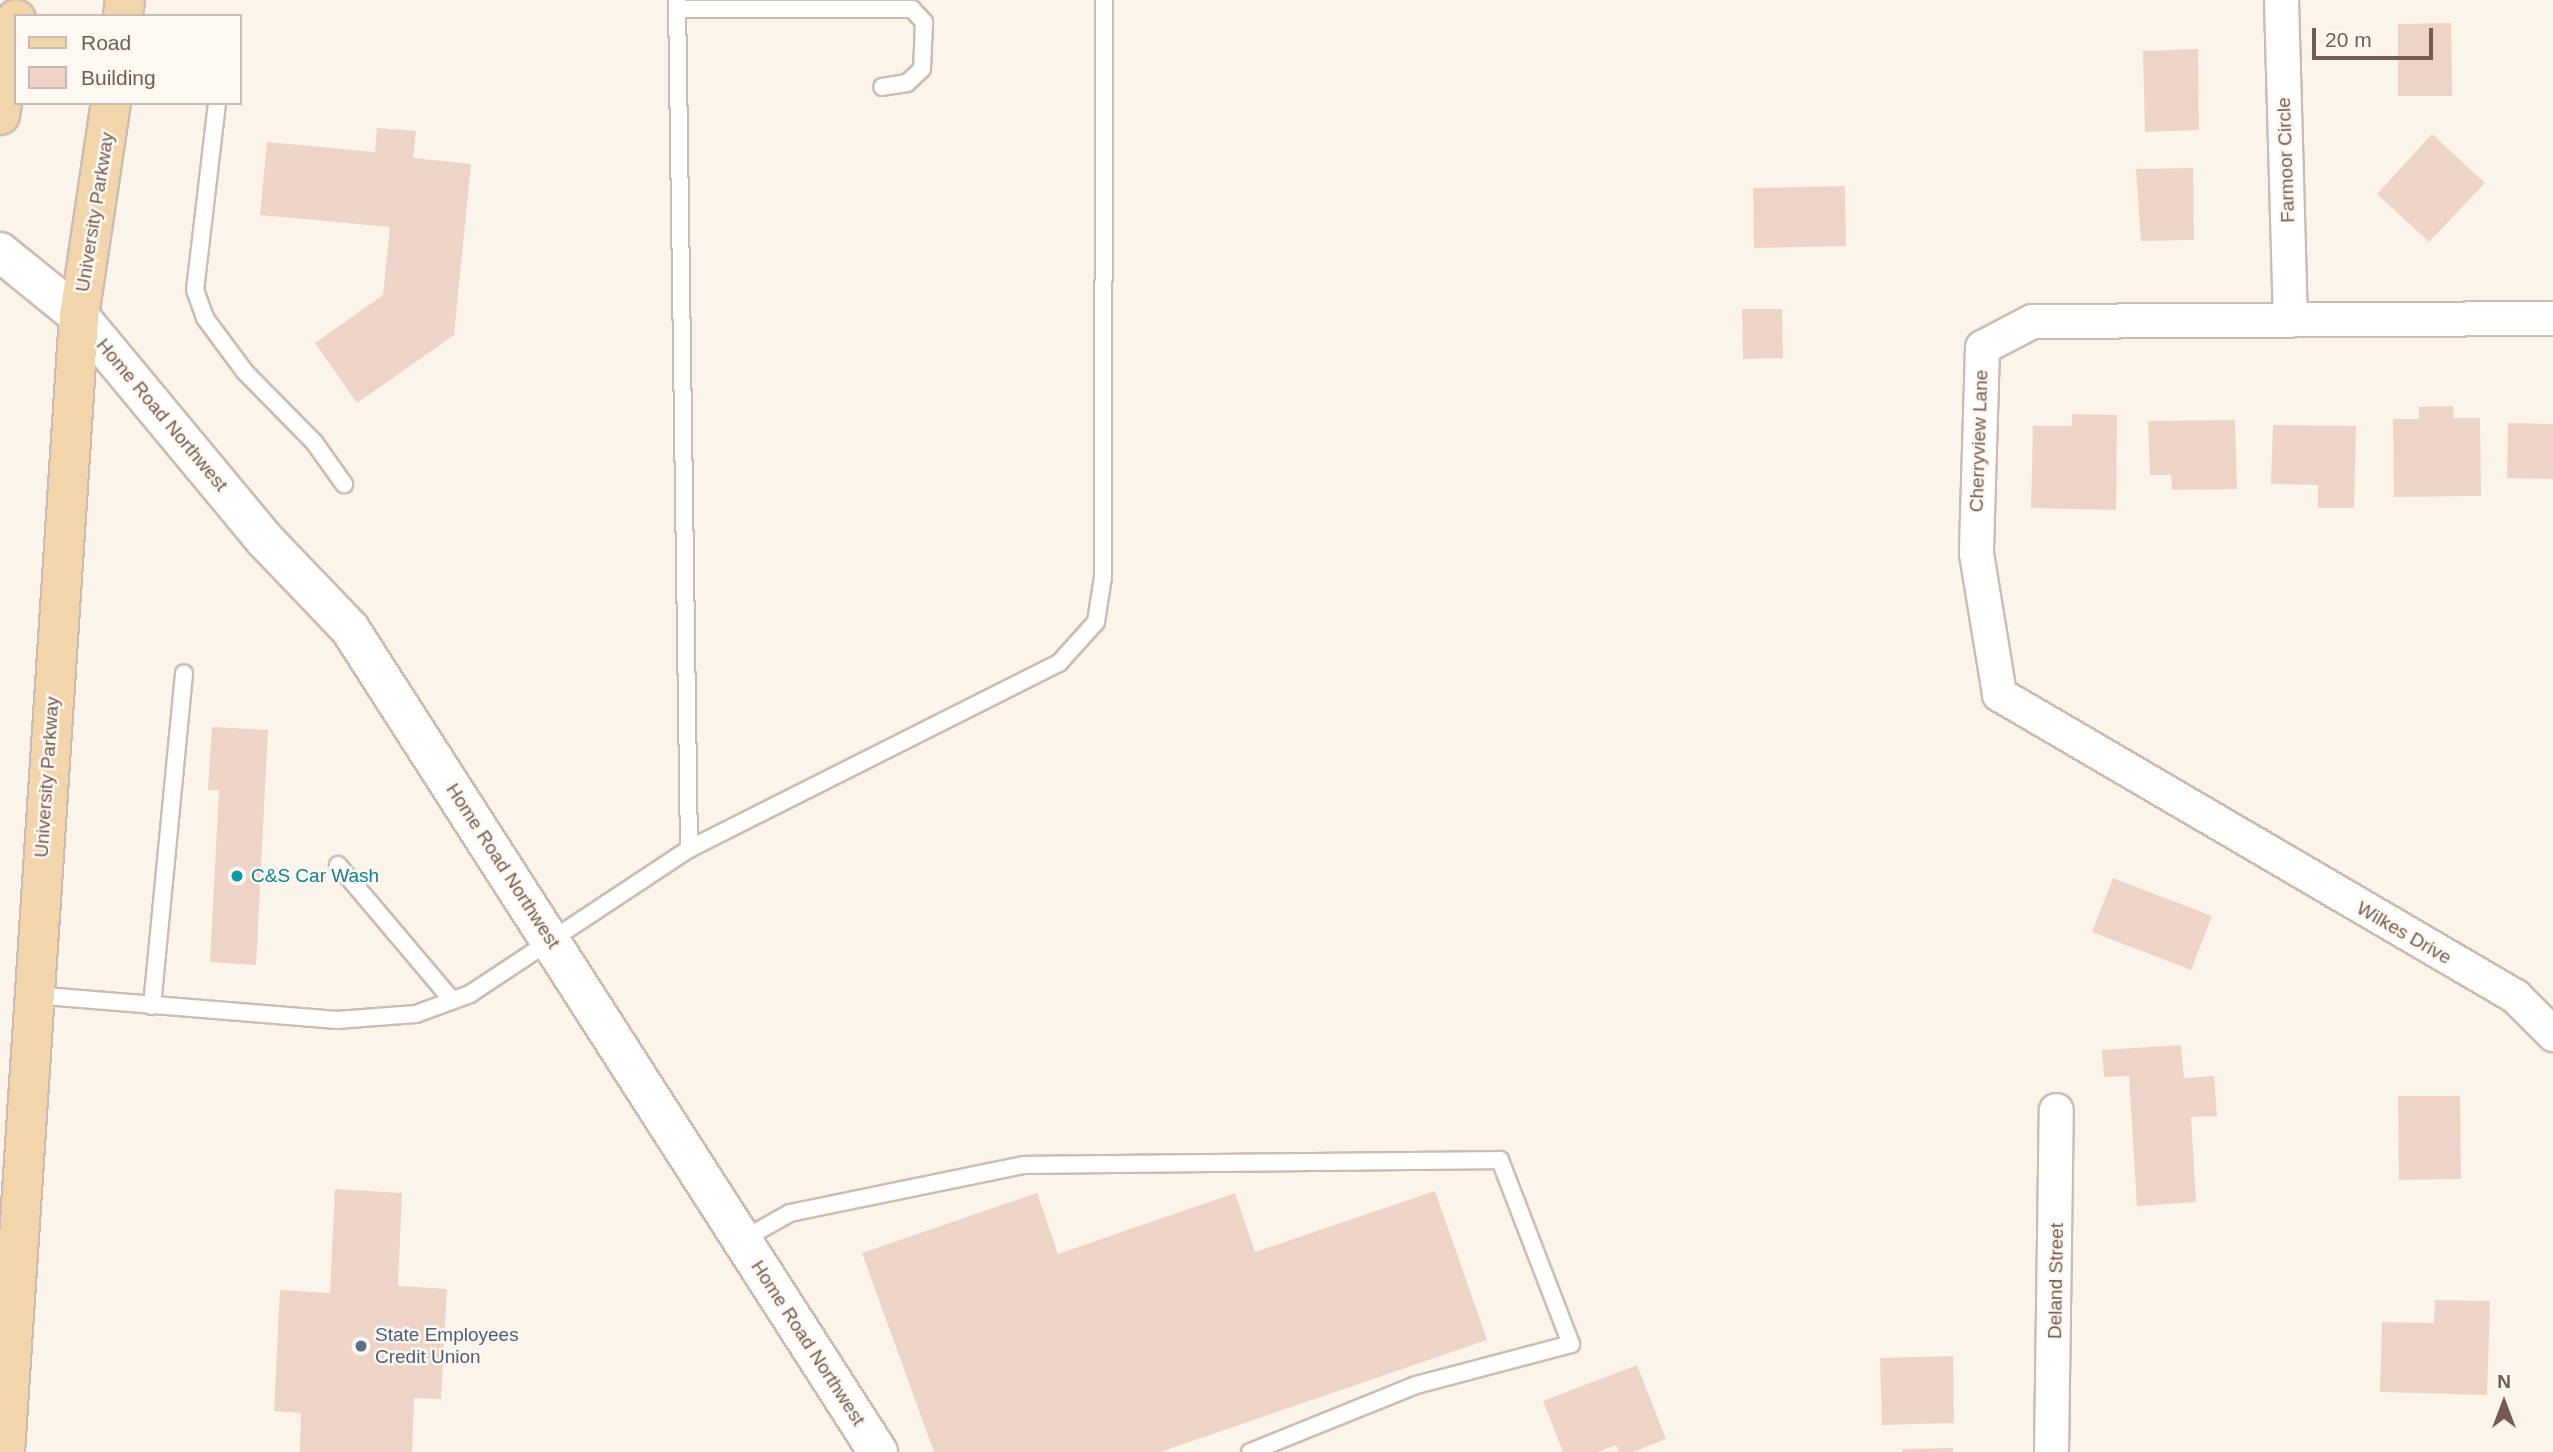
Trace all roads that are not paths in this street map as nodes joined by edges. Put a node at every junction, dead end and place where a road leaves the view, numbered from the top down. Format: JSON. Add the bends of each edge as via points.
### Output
{"nodes":[{"id":1,"x":1104,"y":0,"type":"edge"},
{"id":2,"x":2281,"y":0,"type":"edge"},
{"id":3,"x":677,"y":5,"type":"edge"},
{"id":4,"x":14,"y":29,"type":"edge"},
{"id":5,"x":882,"y":87,"type":"dead end"},
{"id":6,"x":111,"y":105,"type":"edge"},
{"id":7,"x":217,"y":105,"type":"edge"},
{"id":8,"x":0,"y":115,"type":"edge"},
{"id":9,"x":0,"y":253,"type":"edge"},
{"id":10,"x":79,"y":316,"type":"junction"},
{"id":11,"x":2553,"y":317,"type":"edge"},
{"id":12,"x":2290,"y":320,"type":"junction"},
{"id":13,"x":344,"y":484,"type":"dead end"},
{"id":14,"x":184,"y":674,"type":"dead end"},
{"id":15,"x":2247,"y":844,"type":"joint"},
{"id":16,"x":689,"y":849,"type":"junction"},
{"id":17,"x":338,"y":865,"type":"dead end"},
{"id":18,"x":549,"y":938,"type":"junction"},
{"id":19,"x":33,"y":995,"type":"junction"},
{"id":20,"x":452,"y":1000,"type":"junction"},
{"id":21,"x":152,"y":1006,"type":"junction"},
{"id":22,"x":2553,"y":1034,"type":"edge"},
{"id":23,"x":2056,"y":1110,"type":"dead end"},
{"id":24,"x":742,"y":1240,"type":"junction"},
{"id":25,"x":5,"y":1452,"type":"edge"},
{"id":26,"x":878,"y":1452,"type":"edge"},
{"id":27,"x":1250,"y":1452,"type":"edge"},
{"id":28,"x":2051,"y":1452,"type":"edge"}],
"edges":[{"from":1,"to":16,"type":"lane","via":[[1103,577],[1096,622],[1059,663]]},
{"from":2,"to":12,"type":"street","name":"Farmoor Circle"},
{"from":3,"to":5,"type":"lane","via":[[912,9],[924,22],[922,69],[907,83]]},
{"from":3,"to":16,"type":"lane"},
{"from":4,"to":8,"type":"main road"},
{"from":6,"to":10,"type":"main road","name":"University Parkway"},
{"from":7,"to":13,"type":"lane","via":[[195,290],[205,318],[245,372],[314,442]]},
{"from":9,"to":10,"type":"street","name":"Home Road Northwest"},
{"from":10,"to":18,"type":"street","name":"Home Road Northwest","via":[[265,540],[350,629]]},
{"from":10,"to":19,"type":"main road","name":"University Parkway"},
{"from":11,"to":12,"type":"street","name":"Cherryview Lane"},
{"from":12,"to":15,"type":"street","name":"Cherryview Lane","via":[[2032,321],[1982,347],[1976,553],[1999,694]]},
{"from":14,"to":21,"type":"lane"},
{"from":15,"to":22,"type":"street","name":"Wilkes Drive","via":[[2515,996]]},
{"from":16,"to":18,"type":"lane"},
{"from":17,"to":20,"type":"lane"},
{"from":18,"to":20,"type":"lane"},
{"from":18,"to":24,"type":"street","name":"Home Road Northwest"},
{"from":19,"to":21,"type":"lane"},
{"from":19,"to":25,"type":"main road","name":"University Parkway"},
{"from":20,"to":21,"type":"lane","via":[[416,1014],[337,1020]]},
{"from":23,"to":28,"type":"street","name":"Deland Street"},
{"from":24,"to":26,"type":"street","name":"Home Road Northwest"},
{"from":24,"to":27,"type":"lane","via":[[790,1213],[1024,1165],[1500,1160],[1571,1344],[1416,1385]]}]}
